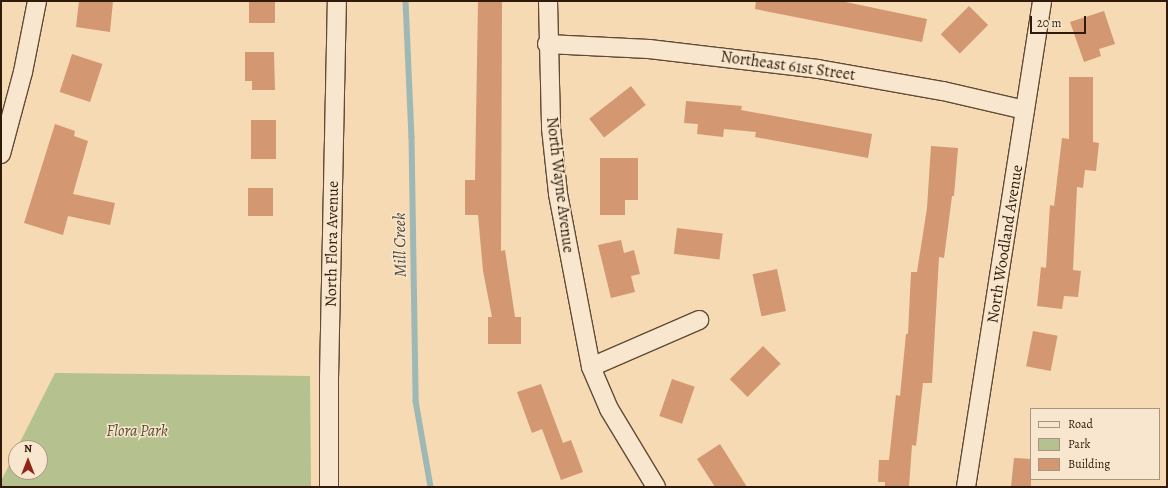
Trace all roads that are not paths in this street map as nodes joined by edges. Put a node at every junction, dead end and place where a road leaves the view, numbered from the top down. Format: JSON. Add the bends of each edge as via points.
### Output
{"nodes":[{"id":1,"x":37,"y":1,"type":"edge"},
{"id":2,"x":337,"y":1,"type":"edge"},
{"id":3,"x":548,"y":1,"type":"edge"},
{"id":4,"x":1042,"y":1,"type":"edge"},
{"id":5,"x":547,"y":44,"type":"junction"},
{"id":6,"x":1025,"y":110,"type":"junction"},
{"id":7,"x":1,"y":154,"type":"edge"},
{"id":8,"x":699,"y":320,"type":"dead end"},
{"id":9,"x":591,"y":367,"type":"junction"},
{"id":10,"x":329,"y":487,"type":"edge"},
{"id":11,"x":656,"y":487,"type":"edge"},
{"id":12,"x":966,"y":487,"type":"edge"}],
"edges":[{"from":1,"to":7,"type":"street","via":[[23,72]]},
{"from":2,"to":10,"type":"street","name":"North Flora Avenue"},
{"from":3,"to":5,"type":"street","name":"North Wayne Avenue"},
{"from":4,"to":6,"type":"street","name":"North Woodland Avenue"},
{"from":5,"to":6,"type":"street","name":"Northeast 61st Street","via":[[657,50],[818,69],[943,91]]},
{"from":5,"to":9,"type":"street","name":"North Wayne Avenue","via":[[551,128],[558,194]]},
{"from":6,"to":12,"type":"street","name":"North Woodland Avenue"},
{"from":8,"to":9,"type":"street"},
{"from":9,"to":11,"type":"street","name":"North Wayne Avenue","via":[[609,409]]}]}
